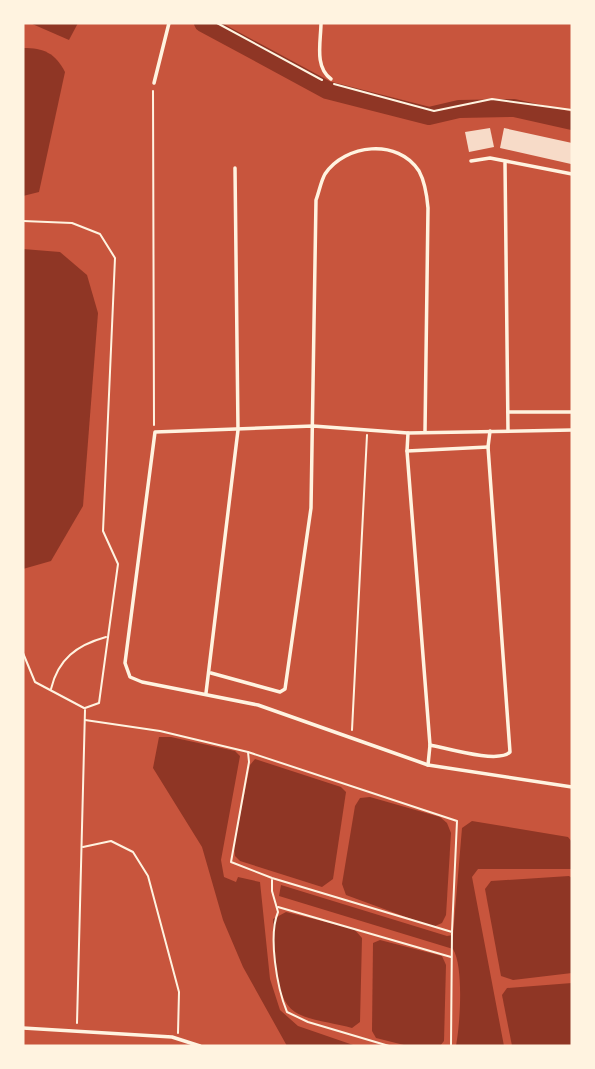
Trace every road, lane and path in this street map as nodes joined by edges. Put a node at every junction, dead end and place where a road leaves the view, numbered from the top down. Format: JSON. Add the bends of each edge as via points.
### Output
{"nodes":[{"id":1,"x":169,"y":23,"type":"edge"},
{"id":2,"x":217,"y":23,"type":"edge"},
{"id":3,"x":321,"y":23,"type":"edge"},
{"id":4,"x":331,"y":79,"type":"dead end"},
{"id":5,"x":154,"y":83,"type":"joint"},
{"id":6,"x":572,"y":110,"type":"edge"},
{"id":7,"x":471,"y":162,"type":"dead end"},
{"id":8,"x":505,"y":163,"type":"junction"},
{"id":9,"x":235,"y":168,"type":"dead end"},
{"id":10,"x":572,"y":174,"type":"edge"},
{"id":11,"x":23,"y":221,"type":"edge"},
{"id":12,"x":508,"y":412,"type":"junction"},
{"id":13,"x":572,"y":412,"type":"edge"},
{"id":14,"x":313,"y":426,"type":"junction"},
{"id":15,"x":238,"y":430,"type":"junction"},
{"id":16,"x":368,"y":430,"type":"junction"},
{"id":17,"x":572,"y":430,"type":"edge"},
{"id":18,"x":490,"y":431,"type":"junction"},
{"id":19,"x":508,"y":431,"type":"junction"},
{"id":20,"x":155,"y":432,"type":"junction"},
{"id":21,"x":425,"y":432,"type":"junction"},
{"id":22,"x":408,"y":433,"type":"junction"},
{"id":23,"x":488,"y":447,"type":"junction"},
{"id":24,"x":407,"y":451,"type":"junction"},
{"id":25,"x":108,"y":636,"type":"junction"},
{"id":26,"x":23,"y":653,"type":"edge"},
{"id":27,"x":211,"y":673,"type":"junction"},
{"id":28,"x":51,"y":690,"type":"junction"},
{"id":29,"x":206,"y":693,"type":"junction"},
{"id":30,"x":85,"y":708,"type":"junction"},
{"id":31,"x":85,"y":720,"type":"junction"},
{"id":32,"x":352,"y":738,"type":"junction"},
{"id":33,"x":430,"y":745,"type":"junction"},
{"id":34,"x":248,"y":752,"type":"junction"},
{"id":35,"x":428,"y":765,"type":"junction"},
{"id":36,"x":572,"y":787,"type":"edge"},
{"id":37,"x":82,"y":847,"type":"junction"},
{"id":38,"x":272,"y":878,"type":"junction"},
{"id":39,"x":277,"y":907,"type":"junction"},
{"id":40,"x":452,"y":932,"type":"junction"},
{"id":41,"x":452,"y":957,"type":"junction"},
{"id":42,"x":23,"y":1028,"type":"edge"},
{"id":43,"x":77,"y":1031,"type":"junction"},
{"id":44,"x":177,"y":1038,"type":"junction"},
{"id":45,"x":201,"y":1046,"type":"edge"},
{"id":46,"x":389,"y":1046,"type":"edge"},
{"id":47,"x":451,"y":1046,"type":"edge"}],
"edges":[{"from":1,"to":5,"type":"street"},
{"from":2,"to":6,"type":"path","via":[[316,78],[397,103],[434,111],[492,99]]},
{"from":3,"to":4,"type":"street","via":[[320,62]]},
{"from":5,"to":20,"type":"path"},
{"from":7,"to":8,"type":"street","via":[[490,158]]},
{"from":8,"to":10,"type":"street"},
{"from":8,"to":12,"type":"street"},
{"from":9,"to":15,"type":"street"},
{"from":11,"to":25,"type":"path","via":[[72,223],[100,234],[115,258],[103,531],[118,564]]},
{"from":12,"to":13,"type":"street"},
{"from":12,"to":19,"type":"street"},
{"from":14,"to":15,"type":"street"},
{"from":14,"to":16,"type":"street"},
{"from":14,"to":21,"type":"street","via":[[316,200],[324,176],[338,160],[357,150],[377,148],[398,154],[418,170],[426,190]]},
{"from":14,"to":27,"type":"street","via":[[311,508],[285,688],[280,692]]},
{"from":15,"to":20,"type":"street"},
{"from":15,"to":27,"type":"street"},
{"from":16,"to":22,"type":"street"},
{"from":16,"to":32,"type":"path"},
{"from":17,"to":19,"type":"street"},
{"from":18,"to":19,"type":"street"},
{"from":18,"to":21,"type":"street"},
{"from":18,"to":23,"type":"street"},
{"from":20,"to":29,"type":"street","via":[[126,671],[142,682]]},
{"from":21,"to":22,"type":"street"},
{"from":22,"to":24,"type":"street"},
{"from":23,"to":24,"type":"street"},
{"from":23,"to":33,"type":"street","via":[[510,752],[503,757],[488,756]]},
{"from":24,"to":33,"type":"street"},
{"from":25,"to":28,"type":"path","via":[[67,656],[56,669]]},
{"from":25,"to":30,"type":"path","via":[[99,702]]},
{"from":26,"to":28,"type":"path","via":[[35,682]]},
{"from":27,"to":29,"type":"street"},
{"from":28,"to":30,"type":"path"},
{"from":29,"to":32,"type":"street","via":[[258,705]]},
{"from":30,"to":31,"type":"path"},
{"from":31,"to":34,"type":"path","via":[[160,731]]},
{"from":31,"to":37,"type":"path"},
{"from":32,"to":35,"type":"street"},
{"from":33,"to":35,"type":"street"},
{"from":34,"to":38,"type":"path","via":[[231,862]]},
{"from":34,"to":40,"type":"path","via":[[457,821]]},
{"from":35,"to":36,"type":"street"},
{"from":37,"to":43,"type":"path"},
{"from":37,"to":44,"type":"path","via":[[111,841],[133,852],[148,876],[179,992]]},
{"from":38,"to":39,"type":"path"},
{"from":38,"to":40,"type":"path"},
{"from":39,"to":41,"type":"path"},
{"from":39,"to":46,"type":"path","via":[[272,926],[279,993],[287,1012]]},
{"from":40,"to":41,"type":"path"},
{"from":41,"to":47,"type":"path"},
{"from":42,"to":43,"type":"street"},
{"from":43,"to":44,"type":"street"},
{"from":44,"to":45,"type":"street"}]}
